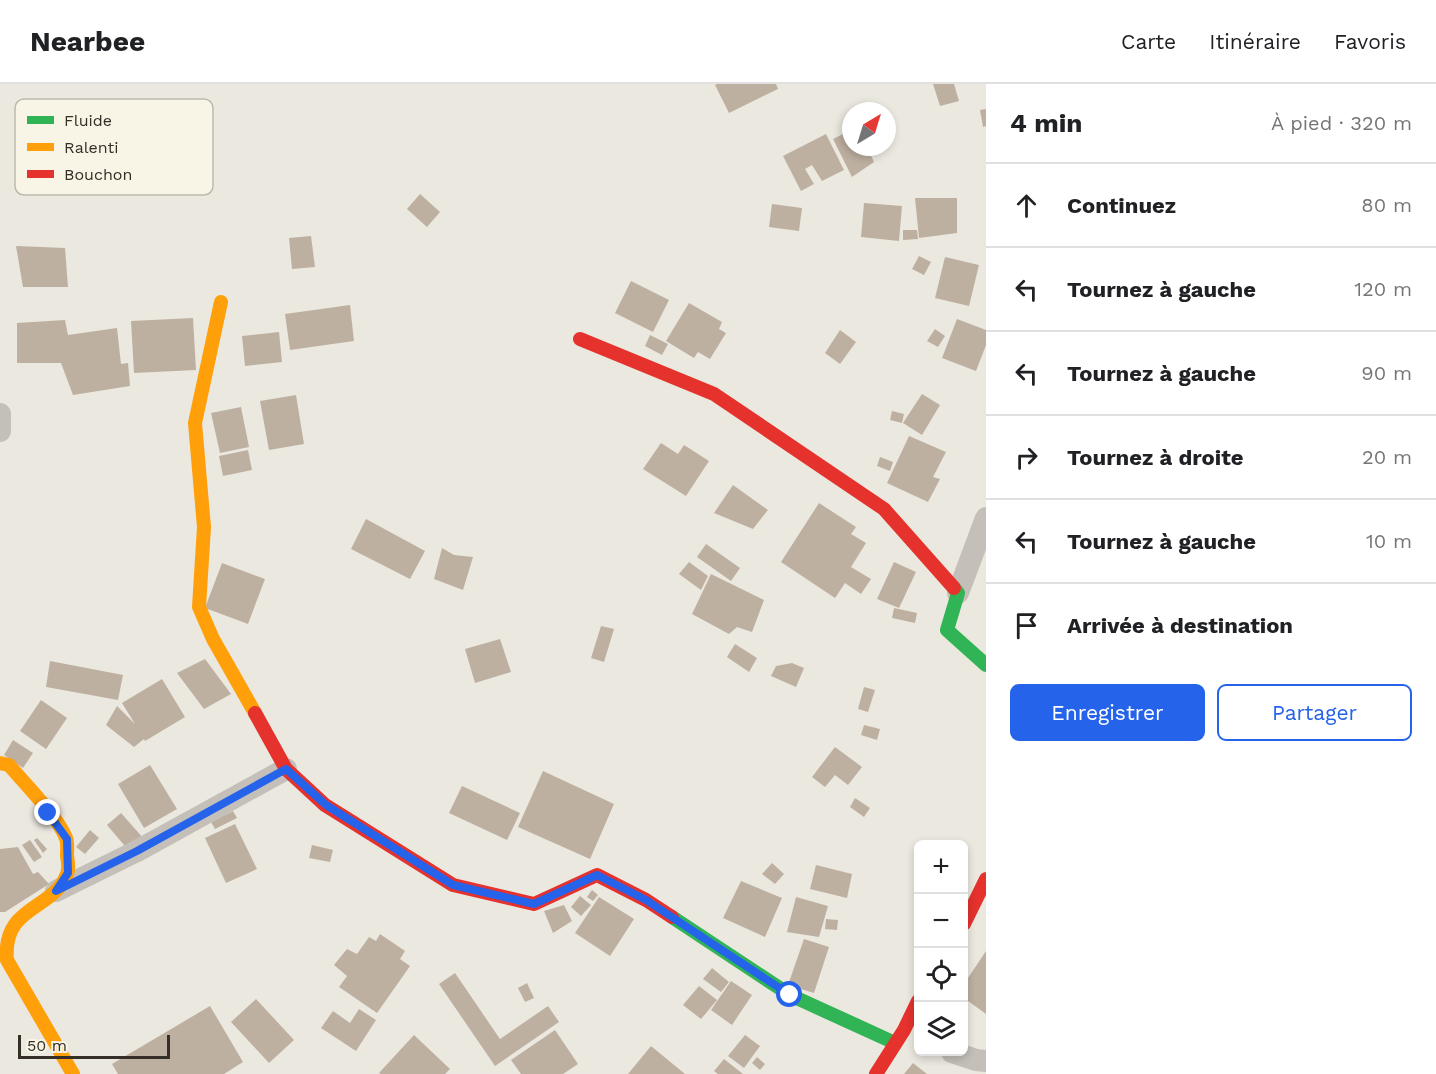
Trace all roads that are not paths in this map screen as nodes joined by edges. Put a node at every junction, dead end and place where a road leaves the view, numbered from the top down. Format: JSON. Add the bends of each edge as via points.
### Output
{"nodes":[{"id":1,"x":221,"y":302,"type":"dead end"},
{"id":2,"x":580,"y":339,"type":"dead end"},
{"id":3,"x":0,"y":414,"type":"edge"},
{"id":4,"x":0,"y":431,"type":"edge"},
{"id":5,"x":986,"y":518,"type":"edge"},
{"id":6,"x":958,"y":593,"type":"junction"},
{"id":7,"x":986,"y":665,"type":"edge"},
{"id":8,"x":0,"y":763,"type":"edge"},
{"id":9,"x":286,"y":769,"type":"junction"},
{"id":10,"x":986,"y":879,"type":"edge"},
{"id":11,"x":56,"y":891,"type":"junction"},
{"id":12,"x":968,"y":914,"type":"edge"},
{"id":13,"x":918,"y":1002,"type":"edge"},
{"id":14,"x":906,"y":1037,"type":"edge"},
{"id":15,"x":964,"y":1056,"type":"edge"},
{"id":16,"x":986,"y":1061,"type":"edge"},
{"id":17,"x":73,"y":1074,"type":"edge"},
{"id":18,"x":876,"y":1074,"type":"edge"}],
"edges":[{"from":1,"to":9,"type":"main road","via":[[195,423],[204,527],[199,607]]},
{"from":2,"to":6,"type":"main road","via":[[724,400],[884,509]]},
{"from":3,"to":4,"type":"street"},
{"from":5,"to":6,"type":"street"},
{"from":6,"to":7,"type":"main road","via":[[947,630]]},
{"from":8,"to":11,"type":"main road","via":[[9,765],[67,839],[68,873]]},
{"from":9,"to":11,"type":"street"},
{"from":9,"to":14,"type":"main road","via":[[326,805],[453,885],[534,904],[597,875],[646,900],[790,995]]},
{"from":10,"to":12,"type":"main road"},
{"from":11,"to":17,"type":"main road","via":[[24,913],[13,927],[6,948],[7,960]]},
{"from":13,"to":14,"type":"main road"},
{"from":14,"to":18,"type":"main road"},
{"from":15,"to":16,"type":"street"}]}
